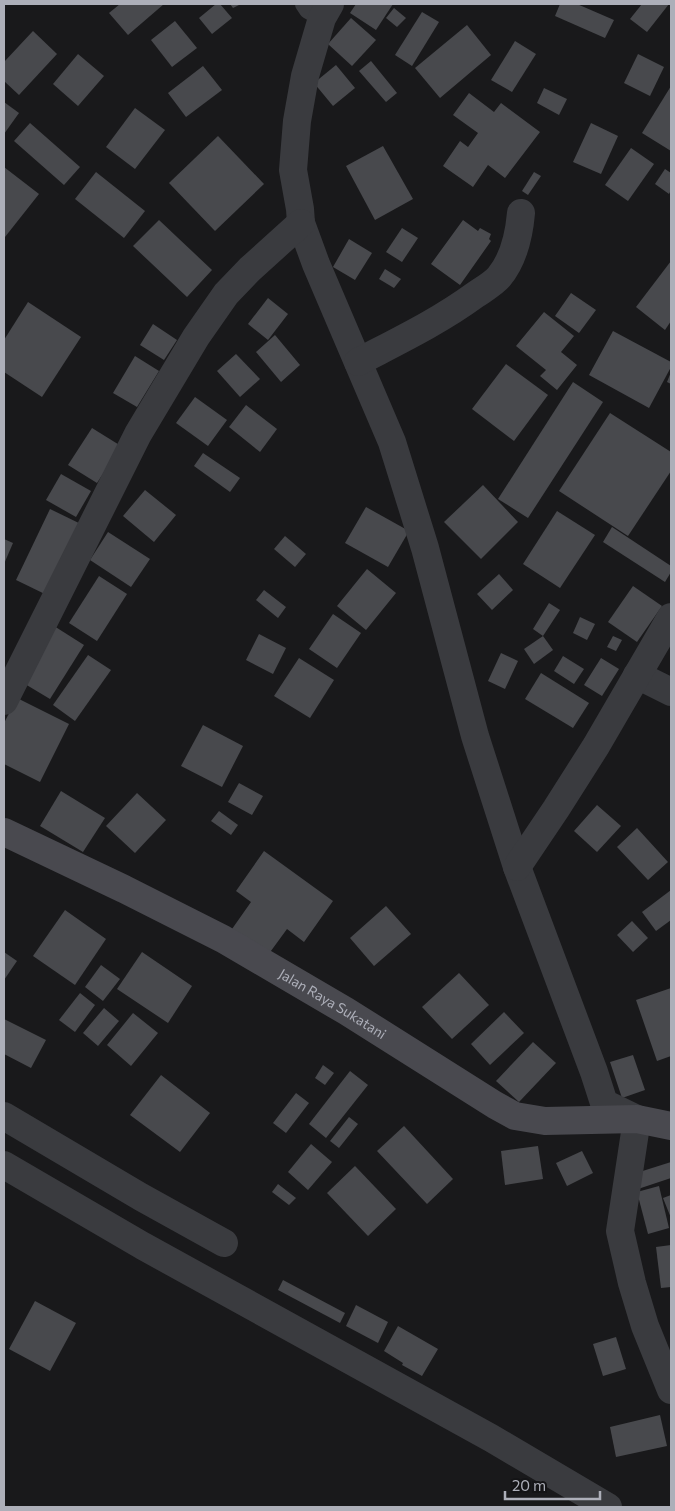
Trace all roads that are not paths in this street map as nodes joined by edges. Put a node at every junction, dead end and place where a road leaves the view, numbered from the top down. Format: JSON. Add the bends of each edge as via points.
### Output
{"nodes":[{"id":1,"x":319,"y":8,"type":"edge"},
{"id":2,"x":521,"y":213,"type":"dead end"},
{"id":3,"x":300,"y":223,"type":"junction"},
{"id":4,"x":358,"y":362,"type":"junction"},
{"id":5,"x":671,"y":617,"type":"edge"},
{"id":6,"x":637,"y":675,"type":"junction"},
{"id":7,"x":671,"y":692,"type":"edge"},
{"id":8,"x":4,"y":701,"type":"edge"},
{"id":9,"x":4,"y":832,"type":"edge"},
{"id":10,"x":517,"y":867,"type":"junction"},
{"id":11,"x":4,"y":1116,"type":"edge"},
{"id":12,"x":637,"y":1119,"type":"junction"},
{"id":13,"x":671,"y":1126,"type":"edge"},
{"id":14,"x":4,"y":1165,"type":"edge"},
{"id":15,"x":224,"y":1243,"type":"dead end"},
{"id":16,"x":671,"y":1390,"type":"edge"},
{"id":17,"x":608,"y":1507,"type":"edge"}],
"edges":[{"from":1,"to":3,"type":"street","via":[[297,122],[293,170]]},
{"from":2,"to":4,"type":"street","via":[[515,250],[499,277],[421,330]]},
{"from":3,"to":4,"type":"street"},
{"from":3,"to":8,"type":"street","via":[[226,294],[196,337],[138,434]]},
{"from":4,"to":10,"type":"street","via":[[392,442],[475,736]]},
{"from":5,"to":6,"type":"street"},
{"from":6,"to":7,"type":"street"},
{"from":6,"to":10,"type":"street","via":[[596,746]]},
{"from":9,"to":12,"type":"street","name":"Jalan Raya Sukatani","via":[[223,939],[515,1116],[546,1121]]},
{"from":10,"to":12,"type":"street","via":[[604,1103]]},
{"from":11,"to":15,"type":"street"},
{"from":12,"to":13,"type":"street","name":"Jalan Raya Sukatani"},
{"from":12,"to":16,"type":"street","via":[[620,1231],[645,1326]]},
{"from":14,"to":17,"type":"street"}]}
